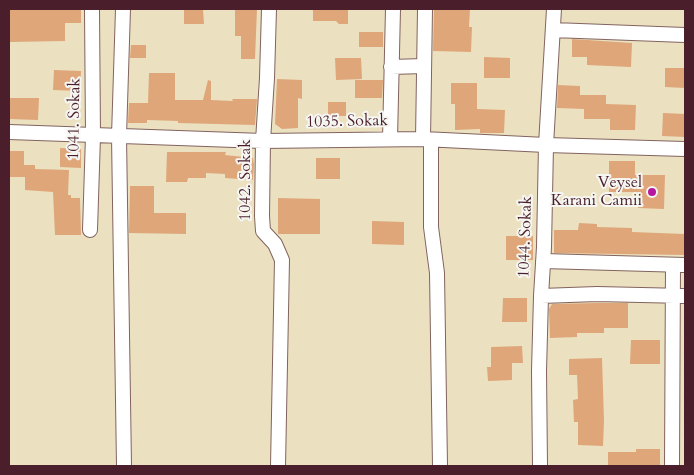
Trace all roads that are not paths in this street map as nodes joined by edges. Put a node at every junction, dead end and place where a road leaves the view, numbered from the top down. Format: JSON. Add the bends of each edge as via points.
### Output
{"nodes":[{"id":1,"x":92,"y":9,"type":"edge"},
{"id":2,"x":123,"y":9,"type":"edge"},
{"id":3,"x":269,"y":9,"type":"edge"},
{"id":4,"x":393,"y":9,"type":"edge"},
{"id":5,"x":425,"y":9,"type":"edge"},
{"id":6,"x":554,"y":9,"type":"edge"},
{"id":7,"x":553,"y":30,"type":"junction"},
{"id":8,"x":685,"y":35,"type":"edge"},
{"id":9,"x":424,"y":66,"type":"junction"},
{"id":10,"x":392,"y":67,"type":"junction"},
{"id":11,"x":9,"y":132,"type":"edge"},
{"id":12,"x":92,"y":136,"type":"junction"},
{"id":13,"x":119,"y":136,"type":"junction"},
{"id":14,"x":390,"y":139,"type":"junction"},
{"id":15,"x":427,"y":140,"type":"junction"},
{"id":16,"x":263,"y":141,"type":"junction"},
{"id":17,"x":546,"y":146,"type":"junction"},
{"id":18,"x":685,"y":149,"type":"edge"},
{"id":19,"x":90,"y":230,"type":"dead end"},
{"id":20,"x":543,"y":261,"type":"junction"},
{"id":21,"x":679,"y":265,"type":"edge"},
{"id":22,"x":541,"y":296,"type":"junction"},
{"id":23,"x":678,"y":296,"type":"edge"},
{"id":24,"x":124,"y":466,"type":"edge"},
{"id":25,"x":278,"y":466,"type":"edge"},
{"id":26,"x":440,"y":466,"type":"edge"},
{"id":27,"x":540,"y":466,"type":"edge"},
{"id":28,"x":672,"y":466,"type":"edge"}],
"edges":[{"from":1,"to":12,"type":"street","name":"1041. Sokak"},
{"from":2,"to":13,"type":"street"},
{"from":3,"to":16,"type":"street","name":"1042. Sokak"},
{"from":4,"to":10,"type":"street"},
{"from":5,"to":9,"type":"street"},
{"from":6,"to":7,"type":"street","name":"1044. Sokak"},
{"from":7,"to":8,"type":"street"},
{"from":7,"to":17,"type":"street","name":"1044. Sokak"},
{"from":9,"to":10,"type":"street"},
{"from":9,"to":15,"type":"street"},
{"from":10,"to":14,"type":"street"},
{"from":11,"to":12,"type":"street","name":"1035. Sokak"},
{"from":12,"to":13,"type":"street","name":"1035. Sokak"},
{"from":12,"to":19,"type":"street","name":"1041. Sokak"},
{"from":13,"to":16,"type":"street","name":"1035. Sokak"},
{"from":13,"to":24,"type":"street"},
{"from":14,"to":15,"type":"street","name":"1035. Sokak"},
{"from":14,"to":16,"type":"street","name":"1035. Sokak"},
{"from":15,"to":17,"type":"street","name":"1035. Sokak"},
{"from":15,"to":26,"type":"street","via":[[431,227],[437,273]]},
{"from":16,"to":25,"type":"street","name":"1042. Sokak","via":[[263,231],[282,260]]},
{"from":17,"to":18,"type":"street","name":"1035. Sokak"},
{"from":17,"to":20,"type":"street","name":"1044. Sokak"},
{"from":20,"to":21,"type":"street"},
{"from":20,"to":22,"type":"street","name":"1044. Sokak"},
{"from":21,"to":23,"type":"street"},
{"from":22,"to":23,"type":"street"},
{"from":22,"to":27,"type":"street","name":"1044. Sokak"},
{"from":23,"to":28,"type":"street"}]}
